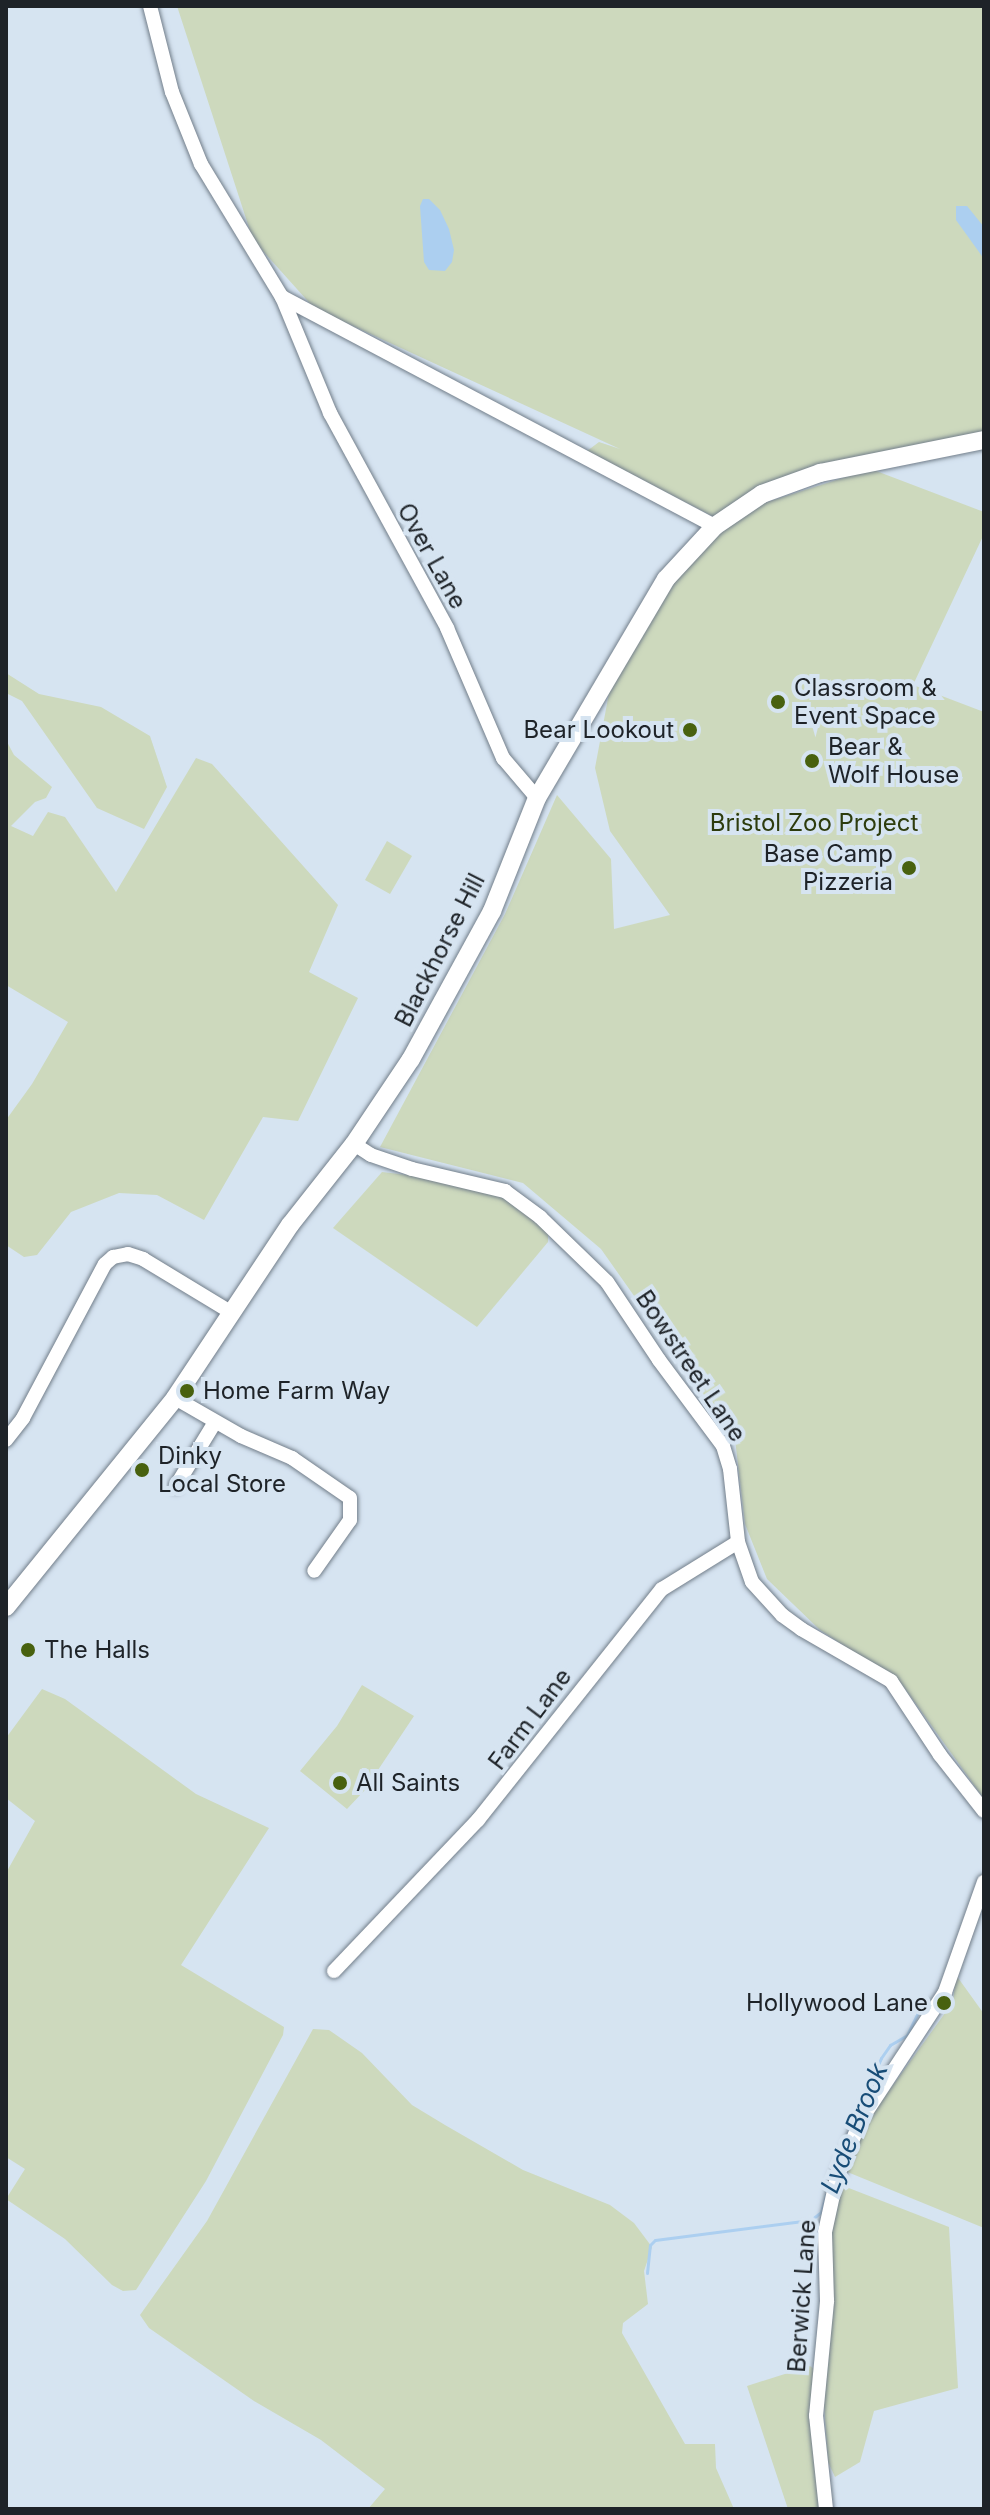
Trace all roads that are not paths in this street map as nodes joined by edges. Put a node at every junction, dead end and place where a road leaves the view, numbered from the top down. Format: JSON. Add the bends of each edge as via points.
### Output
{"nodes":[{"id":1,"x":150,"y":6,"type":"edge"},
{"id":2,"x":282,"y":297,"type":"junction"},
{"id":3,"x":333,"y":324,"type":"junction"},
{"id":4,"x":297,"y":330,"type":"junction"},
{"id":5,"x":984,"y":440,"type":"edge"},
{"id":6,"x":715,"y":526,"type":"junction"},
{"id":7,"x":537,"y":798,"type":"junction"},
{"id":8,"x":354,"y":1144,"type":"junction"},
{"id":9,"x":232,"y":1313,"type":"junction"},
{"id":10,"x":175,"y":1398,"type":"junction"},
{"id":11,"x":215,"y":1422,"type":"junction"},
{"id":12,"x":6,"y":1440,"type":"edge"},
{"id":13,"x":176,"y":1486,"type":"dead end"},
{"id":14,"x":738,"y":1542,"type":"junction"},
{"id":15,"x":323,"y":1567,"type":"dead end"},
{"id":16,"x":6,"y":1607,"type":"edge"},
{"id":17,"x":984,"y":1811,"type":"edge"},
{"id":18,"x":984,"y":1882,"type":"edge"},
{"id":19,"x":334,"y":1971,"type":"dead end"},
{"id":20,"x":826,"y":2509,"type":"edge"}],
"edges":[{"from":1,"to":2,"type":"street","name":"Over Lane","via":[[172,92],[201,164]]},
{"from":2,"to":3,"type":"street"},
{"from":2,"to":4,"type":"street","name":"Over Lane"},
{"from":3,"to":4,"type":"street"},
{"from":3,"to":6,"type":"street"},
{"from":4,"to":7,"type":"street","name":"Over Lane","via":[[330,413],[447,628],[503,758]]},
{"from":5,"to":6,"type":"main road","name":"Blackhorse Hill","via":[[790,482],[749,501]]},
{"from":6,"to":7,"type":"main road","name":"Blackhorse Hill","via":[[666,579]]},
{"from":7,"to":8,"type":"main road","name":"Blackhorse Hill","via":[[492,911],[411,1059]]},
{"from":8,"to":9,"type":"main road","name":"Blackhorse Hill","via":[[290,1225]]},
{"from":8,"to":14,"type":"street","name":"Bowstreet Lane","via":[[412,1169],[505,1191],[607,1282],[723,1446]]},
{"from":9,"to":10,"type":"main road","name":"Blackhorse Hill"},
{"from":9,"to":12,"type":"street","via":[[143,1259],[113,1257]]},
{"from":10,"to":11,"type":"street"},
{"from":10,"to":16,"type":"main road","name":"Blackhorse Hill"},
{"from":11,"to":13,"type":"street"},
{"from":11,"to":15,"type":"street","via":[[292,1458],[350,1498],[350,1520]]},
{"from":14,"to":17,"type":"street","name":"Bowstreet Lane","via":[[752,1582],[782,1615],[891,1681]]},
{"from":14,"to":19,"type":"street","name":"Farm Lane","via":[[662,1589],[478,1820]]},
{"from":18,"to":20,"type":"street","name":"Berwick Lane","via":[[945,1992],[861,2120],[837,2177],[825,2232],[827,2301],[816,2416]]}]}
